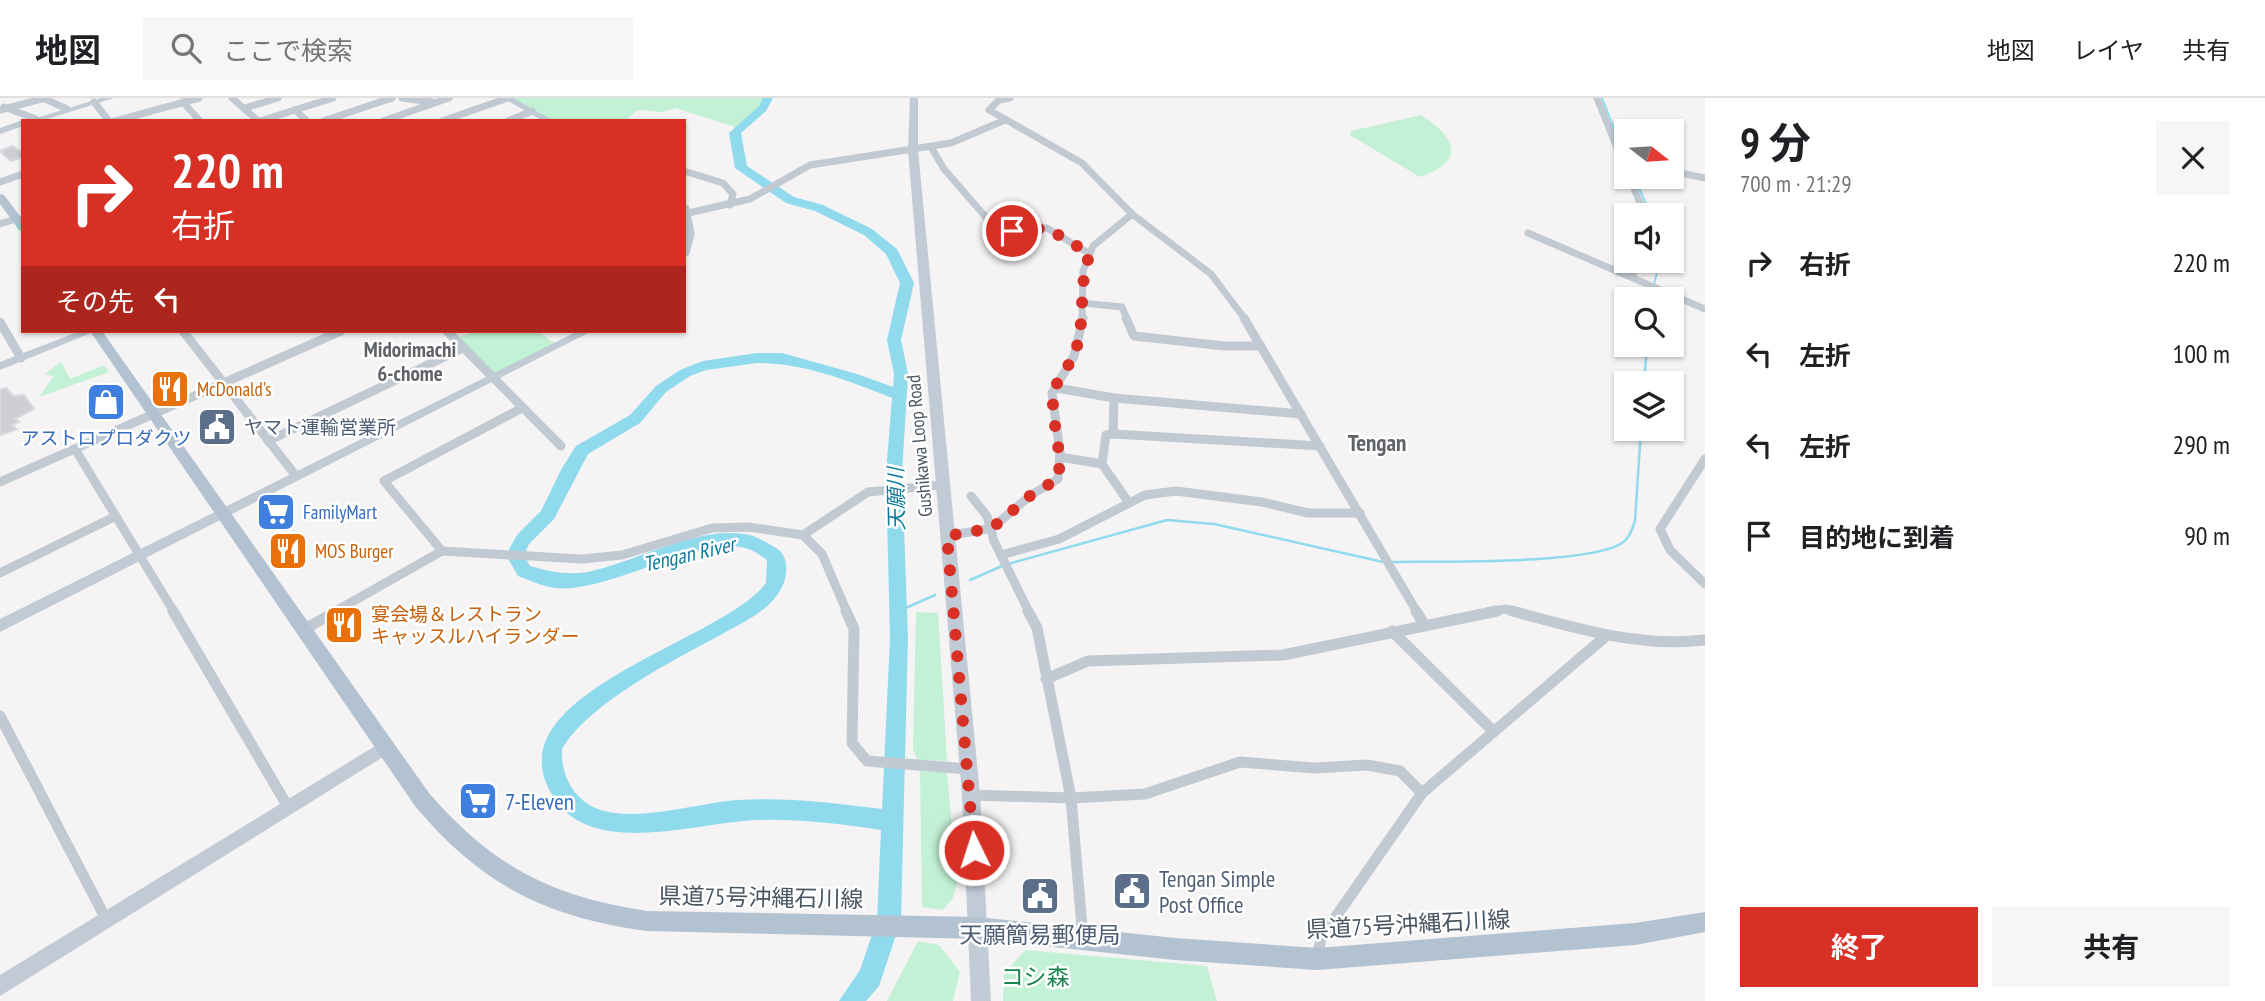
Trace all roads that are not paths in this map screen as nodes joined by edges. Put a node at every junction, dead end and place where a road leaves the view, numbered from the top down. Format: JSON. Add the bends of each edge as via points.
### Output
{"nodes":[{"id":1,"x":44,"y":98,"type":"edge"},
{"id":2,"x":108,"y":98,"type":"edge"},
{"id":3,"x":199,"y":98,"type":"edge"},
{"id":4,"x":232,"y":98,"type":"edge"},
{"id":5,"x":278,"y":98,"type":"edge"},
{"id":6,"x":333,"y":98,"type":"edge"},
{"id":7,"x":392,"y":98,"type":"edge"},
{"id":8,"x":402,"y":98,"type":"edge"},
{"id":9,"x":449,"y":98,"type":"edge"},
{"id":10,"x":507,"y":98,"type":"edge"},
{"id":11,"x":914,"y":98,"type":"edge"},
{"id":12,"x":1010,"y":98,"type":"edge"},
{"id":13,"x":1597,"y":98,"type":"edge"},
{"id":14,"x":999,"y":99,"type":"edge"},
{"id":15,"x":94,"y":102,"type":"junction"},
{"id":16,"x":183,"y":103,"type":"junction"},
{"id":17,"x":436,"y":103,"type":"junction"},
{"id":18,"x":2,"y":107,"type":"edge"},
{"id":19,"x":246,"y":108,"type":"junction"},
{"id":20,"x":67,"y":109,"type":"junction"},
{"id":21,"x":295,"y":110,"type":"junction"},
{"id":22,"x":533,"y":111,"type":"junction"},
{"id":23,"x":398,"y":116,"type":"junction"},
{"id":24,"x":31,"y":119,"type":"edge"},
{"id":25,"x":36,"y":119,"type":"edge"},
{"id":26,"x":107,"y":119,"type":"edge"},
{"id":27,"x":123,"y":119,"type":"edge"},
{"id":28,"x":198,"y":119,"type":"edge"},
{"id":29,"x":257,"y":119,"type":"edge"},
{"id":30,"x":266,"y":119,"type":"edge"},
{"id":31,"x":305,"y":119,"type":"edge"},
{"id":32,"x":329,"y":119,"type":"edge"},
{"id":33,"x":389,"y":119,"type":"edge"},
{"id":34,"x":402,"y":119,"type":"edge"},
{"id":35,"x":448,"y":119,"type":"edge"},
{"id":36,"x":513,"y":119,"type":"edge"},
{"id":37,"x":547,"y":119,"type":"edge"},
{"id":38,"x":1005,"y":120,"type":"junction"},
{"id":39,"x":21,"y":124,"type":"edge"},
{"id":40,"x":0,"y":131,"type":"edge"},
{"id":41,"x":1614,"y":138,"type":"edge"},
{"id":42,"x":932,"y":147,"type":"junction"},
{"id":43,"x":913,"y":150,"type":"junction"},
{"id":44,"x":686,"y":172,"type":"edge"},
{"id":45,"x":1684,"y":174,"type":"edge"},
{"id":46,"x":21,"y":175,"type":"edge"},
{"id":47,"x":1705,"y":178,"type":"edge"},
{"id":48,"x":0,"y":182,"type":"edge"},
{"id":49,"x":0,"y":197,"type":"edge"},
{"id":50,"x":730,"y":205,"type":"junction"},
{"id":51,"x":686,"y":210,"type":"edge"},
{"id":52,"x":1132,"y":214,"type":"junction"},
{"id":53,"x":19,"y":223,"type":"edge"},
{"id":54,"x":0,"y":224,"type":"edge"},
{"id":55,"x":1528,"y":233,"type":"dead end"},
{"id":56,"x":686,"y":248,"type":"edge"},
{"id":57,"x":1090,"y":254,"type":"junction"},
{"id":58,"x":1634,"y":273,"type":"edge"},
{"id":59,"x":1631,"y":277,"type":"junction"},
{"id":60,"x":1082,"y":303,"type":"junction"},
{"id":61,"x":1705,"y":309,"type":"edge"},
{"id":62,"x":0,"y":322,"type":"edge"},
{"id":63,"x":85,"y":333,"type":"edge"},
{"id":64,"x":97,"y":333,"type":"edge"},
{"id":65,"x":184,"y":333,"type":"edge"},
{"id":66,"x":336,"y":333,"type":"edge"},
{"id":67,"x":449,"y":333,"type":"edge"},
{"id":68,"x":582,"y":333,"type":"edge"},
{"id":69,"x":1261,"y":346,"type":"junction"},
{"id":70,"x":463,"y":348,"type":"junction"},
{"id":71,"x":21,"y":358,"type":"junction"},
{"id":72,"x":0,"y":366,"type":"edge"},
{"id":73,"x":491,"y":378,"type":"junction"},
{"id":74,"x":222,"y":383,"type":"junction"},
{"id":75,"x":1057,"y":388,"type":"junction"},
{"id":76,"x":1114,"y":398,"type":"junction"},
{"id":77,"x":522,"y":408,"type":"junction"},
{"id":78,"x":153,"y":413,"type":"junction"},
{"id":79,"x":1301,"y":414,"type":"junction"},
{"id":80,"x":1113,"y":434,"type":"junction"},
{"id":81,"x":268,"y":441,"type":"junction"},
{"id":82,"x":561,"y":446,"type":"dead end"},
{"id":83,"x":1320,"y":446,"type":"junction"},
{"id":84,"x":75,"y":449,"type":"junction"},
{"id":85,"x":1060,"y":457,"type":"junction"},
{"id":86,"x":1705,"y":459,"type":"edge"},
{"id":87,"x":1102,"y":464,"type":"junction"},
{"id":88,"x":296,"y":476,"type":"junction"},
{"id":89,"x":0,"y":482,"type":"edge"},
{"id":90,"x":942,"y":485,"type":"junction"},
{"id":91,"x":971,"y":496,"type":"dead end"},
{"id":92,"x":1129,"y":503,"type":"junction"},
{"id":93,"x":221,"y":512,"type":"junction"},
{"id":94,"x":1360,"y":513,"type":"junction"},
{"id":95,"x":116,"y":516,"type":"junction"},
{"id":96,"x":992,"y":528,"type":"junction"},
{"id":97,"x":803,"y":535,"type":"junction"},
{"id":98,"x":947,"y":536,"type":"junction"},
{"id":99,"x":442,"y":551,"type":"junction"},
{"id":100,"x":140,"y":553,"type":"junction"},
{"id":101,"x":1001,"y":555,"type":"junction"},
{"id":102,"x":0,"y":573,"type":"edge"},
{"id":103,"x":1705,"y":584,"type":"edge"},
{"id":104,"x":1424,"y":624,"type":"junction"},
{"id":105,"x":0,"y":626,"type":"edge"},
{"id":106,"x":303,"y":630,"type":"junction"},
{"id":107,"x":1391,"y":631,"type":"junction"},
{"id":108,"x":1606,"y":636,"type":"junction"},
{"id":109,"x":1705,"y":640,"type":"edge"},
{"id":110,"x":1046,"y":679,"type":"junction"},
{"id":111,"x":0,"y":716,"type":"edge"},
{"id":112,"x":1494,"y":732,"type":"junction"},
{"id":113,"x":385,"y":747,"type":"junction"},
{"id":114,"x":968,"y":769,"type":"junction"},
{"id":115,"x":1422,"y":793,"type":"junction"},
{"id":116,"x":971,"y":795,"type":"junction"},
{"id":117,"x":1071,"y":797,"type":"junction"},
{"id":118,"x":288,"y":807,"type":"junction"},
{"id":119,"x":106,"y":919,"type":"junction"},
{"id":120,"x":1705,"y":922,"type":"edge"},
{"id":121,"x":978,"y":928,"type":"junction"},
{"id":122,"x":1083,"y":939,"type":"junction"},
{"id":123,"x":1317,"y":959,"type":"junction"},
{"id":124,"x":0,"y":986,"type":"edge"},
{"id":125,"x":981,"y":1001,"type":"edge"}],
"edges":[{"from":1,"to":18,"type":"street"},
{"from":1,"to":20,"type":"street"},
{"from":2,"to":15,"type":"main road"},
{"from":3,"to":16,"type":"street"},
{"from":4,"to":19,"type":"street"},
{"from":5,"to":19,"type":"street"},
{"from":6,"to":21,"type":"street"},
{"from":7,"to":32,"type":"street"},
{"from":8,"to":17,"type":"street"},
{"from":9,"to":17,"type":"street"},
{"from":10,"to":22,"type":"main road"},
{"from":10,"to":35,"type":"street"},
{"from":11,"to":43,"type":"main road","name":"Gushikawa Loop Road"},
{"from":12,"to":14,"type":"street"},
{"from":13,"to":41,"type":"street"},
{"from":14,"to":38,"type":"street","via":[[989,110]]},
{"from":15,"to":20,"type":"main road"},
{"from":15,"to":26,"type":"street"},
{"from":16,"to":27,"type":"street"},
{"from":16,"to":28,"type":"street"},
{"from":17,"to":23,"type":"street"},
{"from":18,"to":24,"type":"street"},
{"from":19,"to":29,"type":"street"},
{"from":20,"to":25,"type":"main road"},
{"from":21,"to":30,"type":"street"},
{"from":21,"to":31,"type":"street"},
{"from":22,"to":36,"type":"street"},
{"from":22,"to":37,"type":"main road"},
{"from":23,"to":33,"type":"street"},
{"from":23,"to":34,"type":"street"},
{"from":38,"to":42,"type":"street"},
{"from":38,"to":52,"type":"street","via":[[1082,163]]},
{"from":39,"to":40,"type":"main road"},
{"from":42,"to":43,"type":"street"},
{"from":42,"to":57,"type":"street","via":[[944,169],[997,230],[1047,228]]},
{"from":43,"to":50,"type":"street","via":[[810,165]]},
{"from":43,"to":90,"type":"main road","name":"Gushikawa Loop Road"},
{"from":44,"to":50,"type":"street","via":[[723,183],[733,194]]},
{"from":45,"to":47,"type":"street"},
{"from":46,"to":48,"type":"street"},
{"from":49,"to":53,"type":"main road"},
{"from":50,"to":51,"type":"street"},
{"from":51,"to":56,"type":"main road","via":[[690,234]]},
{"from":52,"to":57,"type":"street","via":[[1100,238]]},
{"from":52,"to":69,"type":"street","via":[[1210,274],[1234,301]]},
{"from":53,"to":54,"type":"street"},
{"from":55,"to":59,"type":"street"},
{"from":57,"to":60,"type":"street","via":[[1083,271]]},
{"from":58,"to":59,"type":"street"},
{"from":59,"to":61,"type":"street"},
{"from":60,"to":69,"type":"street","via":[[1122,307],[1134,336]]},
{"from":60,"to":75,"type":"street","via":[[1074,356]]},
{"from":62,"to":71,"type":"street"},
{"from":63,"to":71,"type":"main road"},
{"from":64,"to":78,"type":"main road","name":"県道75号沖縄石川線"},
{"from":65,"to":74,"type":"street"},
{"from":66,"to":74,"type":"street"},
{"from":67,"to":70,"type":"street"},
{"from":68,"to":73,"type":"main road"},
{"from":69,"to":79,"type":"street"},
{"from":70,"to":73,"type":"street"},
{"from":70,"to":81,"type":"street"},
{"from":71,"to":72,"type":"main road"},
{"from":73,"to":77,"type":"street"},
{"from":73,"to":88,"type":"main road"},
{"from":74,"to":78,"type":"street"},
{"from":74,"to":81,"type":"street"},
{"from":75,"to":76,"type":"street"},
{"from":75,"to":85,"type":"street","via":[[1052,393]]},
{"from":76,"to":79,"type":"street"},
{"from":76,"to":80,"type":"street"},
{"from":77,"to":82,"type":"street"},
{"from":77,"to":99,"type":"street","via":[[384,481]]},
{"from":78,"to":84,"type":"street"},
{"from":78,"to":93,"type":"main road","name":"県道75号沖縄石川線"},
{"from":79,"to":83,"type":"street"},
{"from":80,"to":83,"type":"street"},
{"from":80,"to":87,"type":"street","via":[[1106,435]]},
{"from":81,"to":88,"type":"street"},
{"from":83,"to":94,"type":"street"},
{"from":84,"to":89,"type":"street"},
{"from":84,"to":95,"type":"street"},
{"from":85,"to":87,"type":"street"},
{"from":85,"to":96,"type":"street","via":[[1058,479]]},
{"from":86,"to":103,"type":"street","via":[[1660,529],[1670,550]]},
{"from":87,"to":92,"type":"street"},
{"from":88,"to":93,"type":"main road"},
{"from":90,"to":97,"type":"street","via":[[868,492]]},
{"from":90,"to":98,"type":"main road","name":"Gushikawa Loop Road"},
{"from":91,"to":96,"type":"street","via":[[984,509]]},
{"from":92,"to":94,"type":"street","via":[[1145,495],[1194,491],[1308,513]]},
{"from":92,"to":101,"type":"street","via":[[1059,539]]},
{"from":93,"to":100,"type":"main road"},
{"from":93,"to":106,"type":"main road","name":"県道75号沖縄石川線"},
{"from":94,"to":104,"type":"street"},
{"from":95,"to":100,"type":"street"},
{"from":95,"to":102,"type":"street"},
{"from":96,"to":98,"type":"street"},
{"from":96,"to":101,"type":"street"},
{"from":97,"to":99,"type":"street","via":[[748,527],[712,528],[622,555],[582,559]]},
{"from":97,"to":114,"type":"street","via":[[822,554],[855,629],[852,743],[867,761]]},
{"from":98,"to":114,"type":"main road","name":"Gushikawa Loop Road"},
{"from":99,"to":106,"type":"street"},
{"from":100,"to":105,"type":"main road"},
{"from":100,"to":118,"type":"street"},
{"from":101,"to":110,"type":"street","via":[[1037,628]]},
{"from":104,"to":107,"type":"street"},
{"from":104,"to":108,"type":"street","via":[[1506,609]]},
{"from":106,"to":113,"type":"main road","name":"県道75号沖縄石川線"},
{"from":107,"to":110,"type":"street","via":[[1283,656],[1088,661]]},
{"from":107,"to":112,"type":"street"},
{"from":108,"to":109,"type":"street","via":[[1673,644]]},
{"from":108,"to":112,"type":"street"},
{"from":110,"to":117,"type":"street"},
{"from":111,"to":119,"type":"street"},
{"from":112,"to":115,"type":"street"},
{"from":113,"to":118,"type":"main road"},
{"from":113,"to":121,"type":"main road","name":"県道75号沖縄石川線","via":[[462,844],[498,872],[557,901],[647,921]]},
{"from":114,"to":116,"type":"main road","name":"Gushikawa Loop Road"},
{"from":115,"to":117,"type":"street","via":[[1400,771],[1367,765],[1314,768],[1240,762],[1145,794]]},
{"from":115,"to":123,"type":"street","via":[[1321,938]]},
{"from":116,"to":117,"type":"street"},
{"from":116,"to":121,"type":"main road","name":"Gushikawa Loop Road"},
{"from":117,"to":122,"type":"street"},
{"from":118,"to":119,"type":"main road"},
{"from":119,"to":124,"type":"main road"},
{"from":120,"to":123,"type":"main road","name":"県道75号沖縄石川線","via":[[1636,934]]},
{"from":121,"to":122,"type":"main road","name":"県道75号沖縄石川線"},
{"from":121,"to":125,"type":"main road","name":"Gushikawa Loop Road"},
{"from":122,"to":123,"type":"main road","name":"県道75号沖縄石川線"}]}
